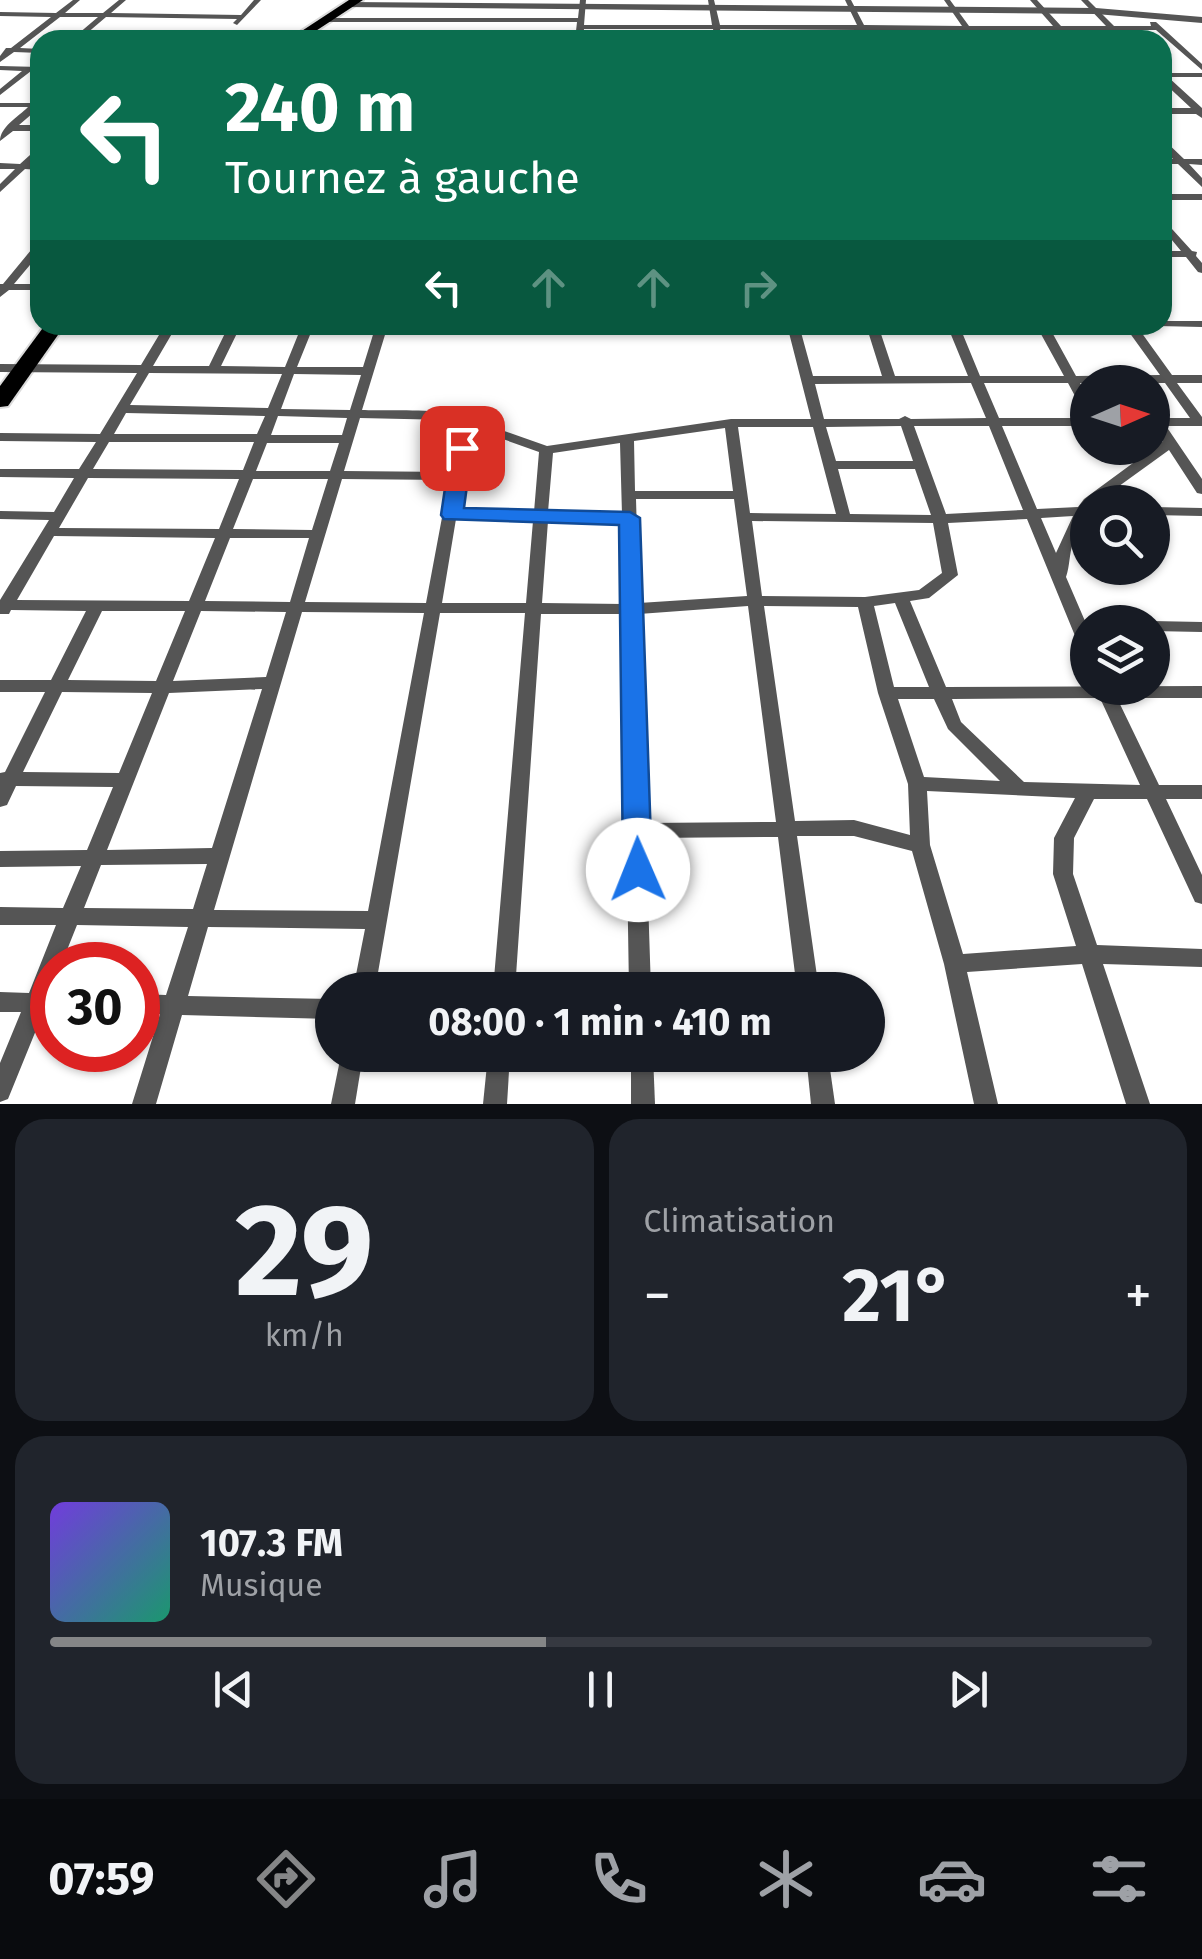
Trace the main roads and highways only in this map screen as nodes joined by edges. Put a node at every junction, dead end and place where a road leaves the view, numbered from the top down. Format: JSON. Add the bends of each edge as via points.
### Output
{"nodes":[{"id":1,"x":353,"y":3,"type":"edge"},
{"id":2,"x":309,"y":30,"type":"edge"},
{"id":3,"x":48,"y":335,"type":"edge"},
{"id":4,"x":0,"y":401,"type":"edge"}],
"edges":[{"from":1,"to":2,"type":"main road"},
{"from":3,"to":4,"type":"main road"}]}
